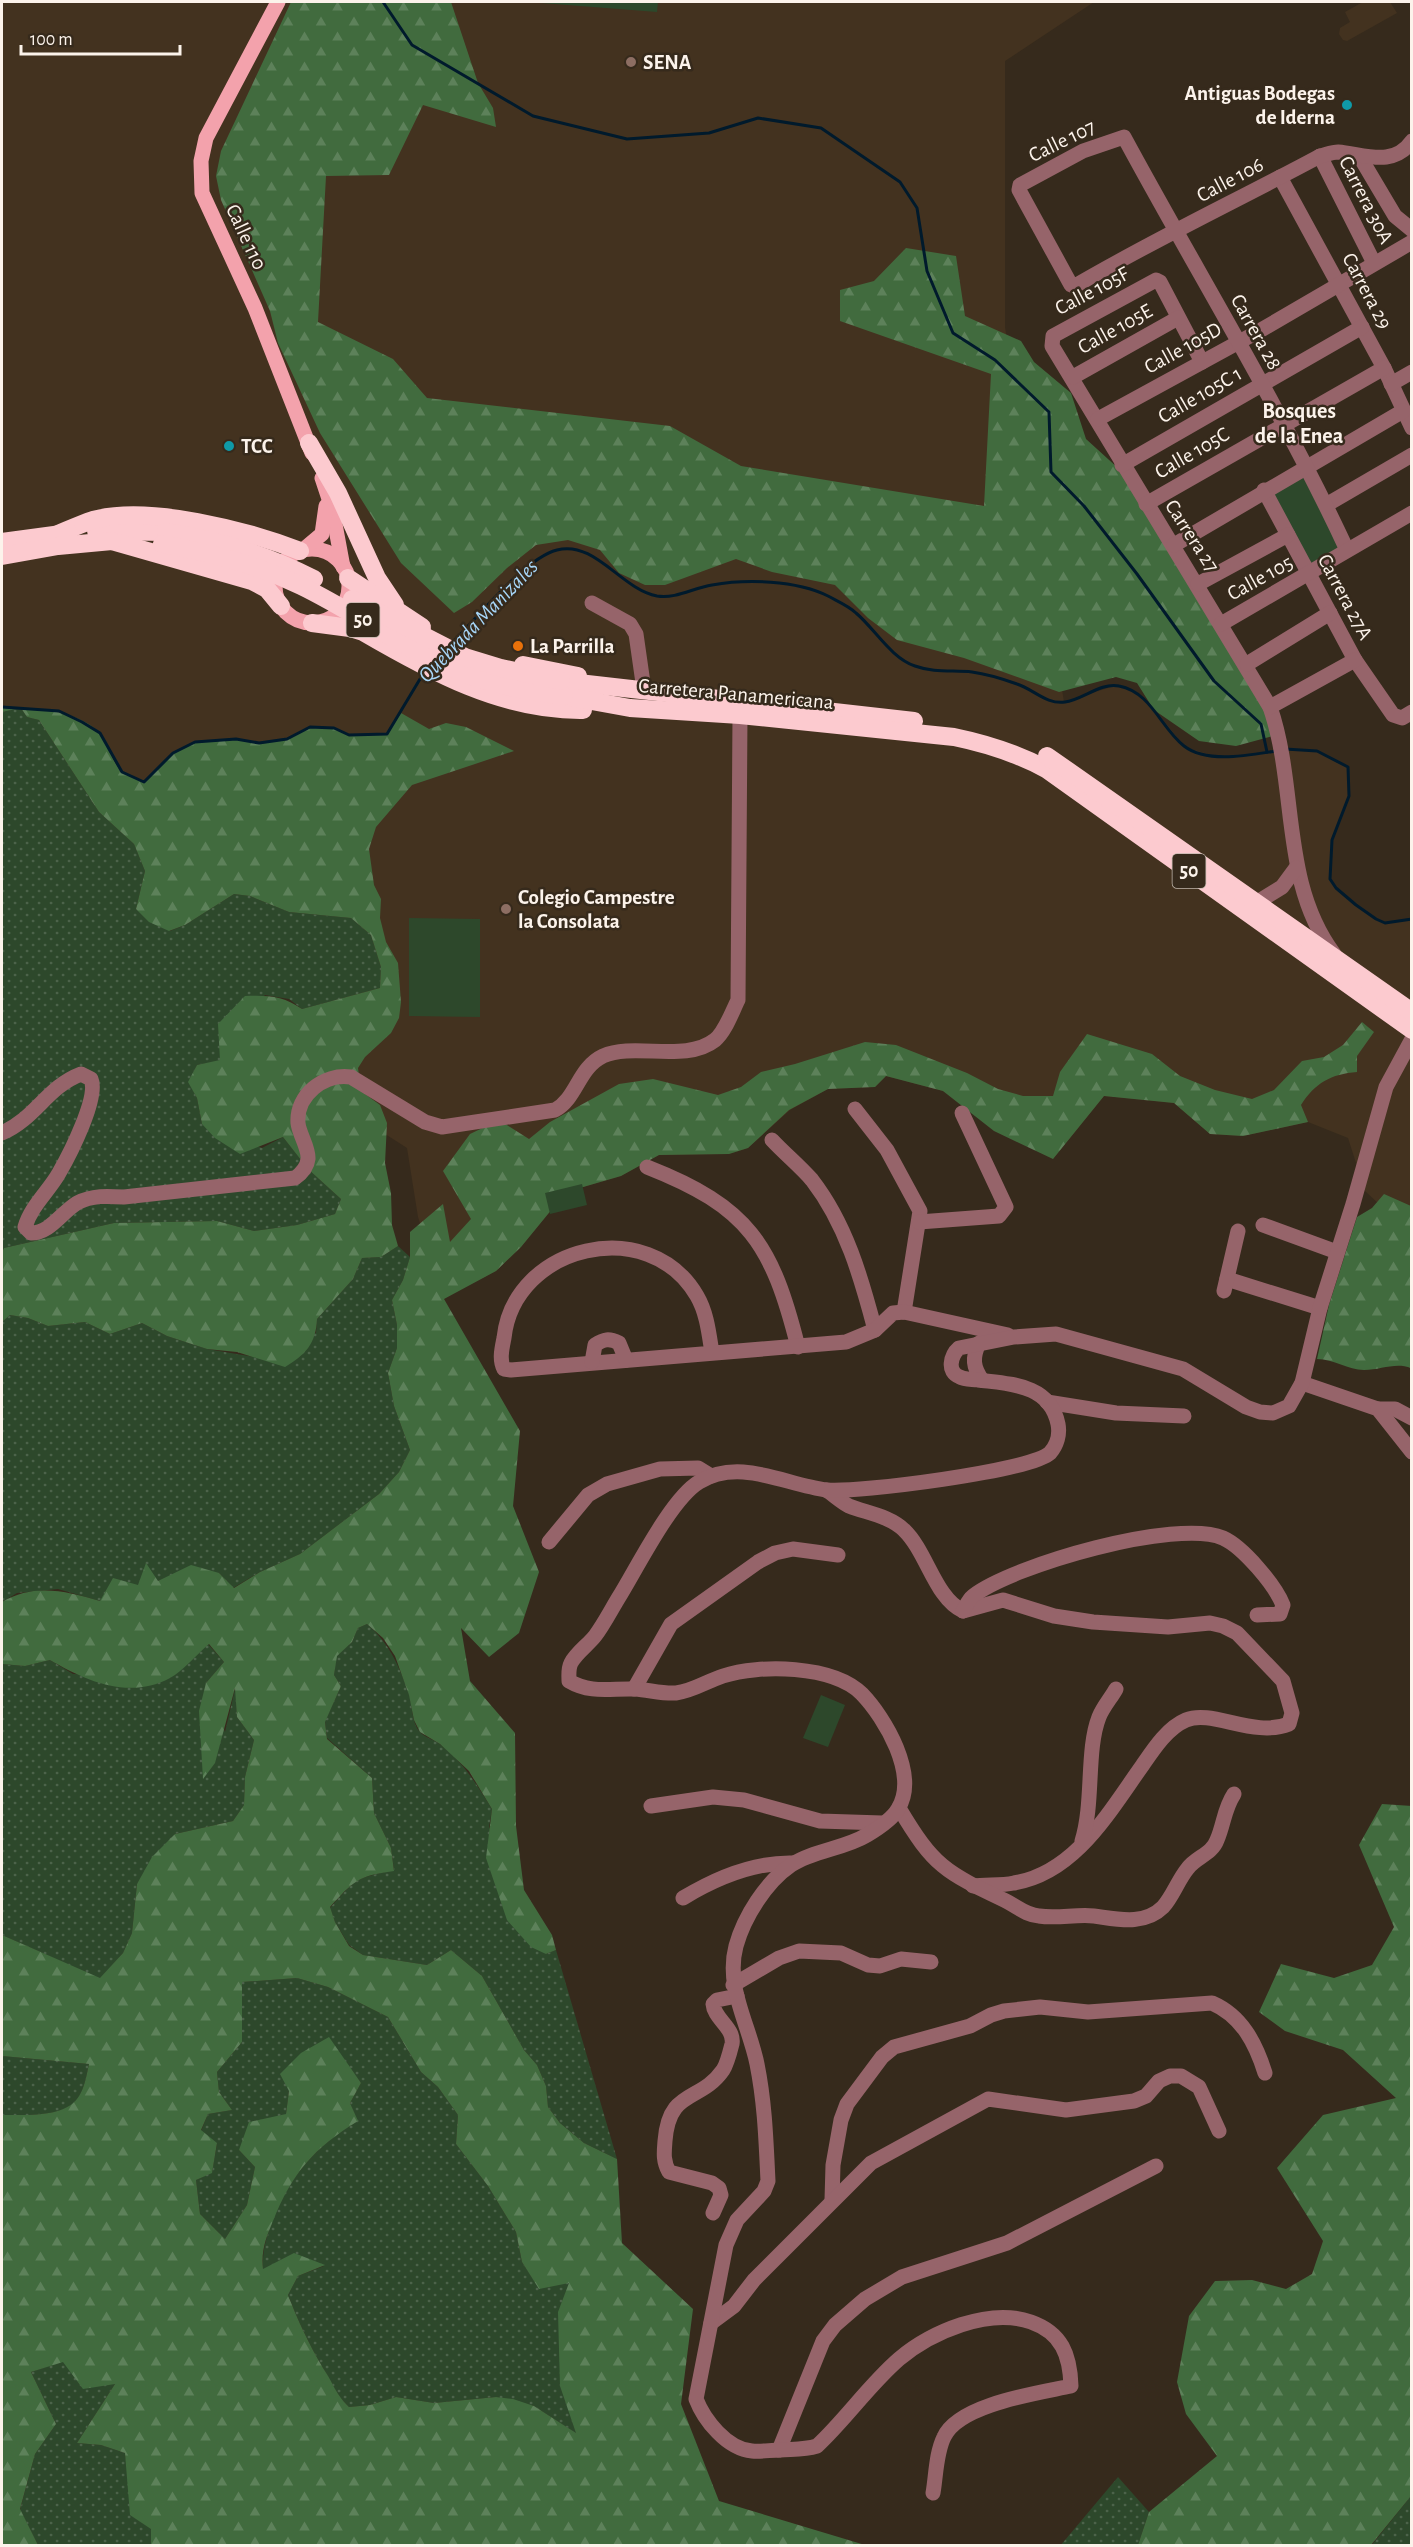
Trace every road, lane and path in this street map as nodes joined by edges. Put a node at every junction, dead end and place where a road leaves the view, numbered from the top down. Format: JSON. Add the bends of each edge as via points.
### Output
{"nodes":[{"id":1,"x":278,"y":2,"type":"edge"},
{"id":2,"x":1124,"y":137,"type":"joint"},
{"id":3,"x":1410,"y":148,"type":"edge"},
{"id":4,"x":1320,"y":156,"type":"junction"},
{"id":5,"x":1360,"y":157,"type":"junction"},
{"id":6,"x":1280,"y":177,"type":"junction"},
{"id":7,"x":1412,"y":230,"type":"edge"},
{"id":8,"x":1176,"y":232,"type":"junction"},
{"id":9,"x":1412,"y":242,"type":"edge"},
{"id":10,"x":1374,"y":263,"type":"junction"},
{"id":11,"x":1339,"y":284,"type":"junction"},
{"id":12,"x":1071,"y":285,"type":"joint"},
{"id":13,"x":1178,"y":318,"type":"junction"},
{"id":14,"x":1362,"y":327,"type":"junction"},
{"id":15,"x":1051,"y":340,"type":"joint"},
{"id":16,"x":1237,"y":342,"type":"junction"},
{"id":17,"x":1202,"y":362,"type":"junction"},
{"id":18,"x":1384,"y":368,"type":"junction"},
{"id":19,"x":1412,"y":372,"type":"edge"},
{"id":20,"x":1073,"y":377,"type":"junction"},
{"id":21,"x":1261,"y":384,"type":"junction"},
{"id":22,"x":1391,"y":384,"type":"junction"},
{"id":23,"x":1403,"y":411,"type":"junction"},
{"id":24,"x":1098,"y":419,"type":"junction"},
{"id":25,"x":1283,"y":424,"type":"junction"},
{"id":26,"x":1412,"y":428,"type":"edge"},
{"id":27,"x":309,"y":443,"type":"junction"},
{"id":28,"x":1412,"y":455,"type":"edge"},
{"id":29,"x":1122,"y":465,"type":"junction"},
{"id":30,"x":1305,"y":468,"type":"junction"},
{"id":31,"x":1264,"y":490,"type":"junction"},
{"id":32,"x":329,"y":494,"type":"junction"},
{"id":33,"x":1146,"y":504,"type":"junction"},
{"id":34,"x":1326,"y":505,"type":"junction"},
{"id":35,"x":1412,"y":513,"type":"edge"},
{"id":36,"x":58,"y":534,"type":"junction"},
{"id":37,"x":1288,"y":534,"type":"junction"},
{"id":38,"x":164,"y":538,"type":"junction"},
{"id":39,"x":112,"y":541,"type":"junction"},
{"id":40,"x":2,"y":542,"type":"edge"},
{"id":41,"x":1174,"y":544,"type":"junction"},
{"id":42,"x":1347,"y":550,"type":"junction"},
{"id":43,"x":301,"y":551,"type":"junction"},
{"id":44,"x":2,"y":556,"type":"edge"},
{"id":45,"x":346,"y":572,"type":"junction"},
{"id":46,"x":1309,"y":575,"type":"junction"},
{"id":47,"x":1198,"y":584,"type":"junction"},
{"id":48,"x":592,"y":603,"type":"dead end"},
{"id":49,"x":280,"y":606,"type":"junction"},
{"id":50,"x":1330,"y":613,"type":"junction"},
{"id":51,"x":400,"y":614,"type":"junction"},
{"id":52,"x":312,"y":623,"type":"junction"},
{"id":53,"x":1221,"y":624,"type":"junction"},
{"id":54,"x":1355,"y":660,"type":"junction"},
{"id":55,"x":1247,"y":664,"type":"junction"},
{"id":56,"x":611,"y":688,"type":"junction"},
{"id":57,"x":562,"y":689,"type":"junction"},
{"id":58,"x":645,"y":690,"type":"junction"},
{"id":59,"x":1270,"y":707,"type":"junction"},
{"id":60,"x":630,"y":708,"type":"junction"},
{"id":61,"x":740,"y":715,"type":"junction"},
{"id":62,"x":1405,"y":715,"type":"edge"},
{"id":63,"x":1296,"y":868,"type":"junction"},
{"id":64,"x":1256,"y":903,"type":"junction"},
{"id":65,"x":1340,"y":961,"type":"junction"},
{"id":66,"x":1412,"y":1012,"type":"edge"},
{"id":67,"x":1412,"y":1030,"type":"edge"},
{"id":68,"x":1412,"y":1039,"type":"edge"},
{"id":69,"x":855,"y":1109,"type":"dead end"},
{"id":70,"x":962,"y":1113,"type":"dead end"},
{"id":71,"x":2,"y":1133,"type":"edge"},
{"id":72,"x":772,"y":1140,"type":"dead end"},
{"id":73,"x":647,"y":1167,"type":"dead end"},
{"id":74,"x":919,"y":1222,"type":"junction"},
{"id":75,"x":1263,"y":1225,"type":"dead end"},
{"id":76,"x":1238,"y":1231,"type":"dead end"},
{"id":77,"x":1337,"y":1252,"type":"junction"},
{"id":78,"x":1320,"y":1308,"type":"junction"},
{"id":79,"x":904,"y":1312,"type":"junction"},
{"id":80,"x":875,"y":1330,"type":"junction"},
{"id":81,"x":1014,"y":1336,"type":"junction"},
{"id":82,"x":979,"y":1343,"type":"junction"},
{"id":83,"x":798,"y":1347,"type":"junction"},
{"id":84,"x":712,"y":1353,"type":"junction"},
{"id":85,"x":626,"y":1360,"type":"junction"},
{"id":86,"x":592,"y":1362,"type":"junction"},
{"id":87,"x":982,"y":1380,"type":"junction"},
{"id":88,"x":1302,"y":1383,"type":"junction"},
{"id":89,"x":1047,"y":1402,"type":"junction"},
{"id":90,"x":1378,"y":1409,"type":"junction"},
{"id":91,"x":1184,"y":1416,"type":"dead end"},
{"id":92,"x":1412,"y":1418,"type":"edge"},
{"id":93,"x":1412,"y":1452,"type":"edge"},
{"id":94,"x":711,"y":1476,"type":"junction"},
{"id":95,"x":826,"y":1490,"type":"junction"},
{"id":96,"x":549,"y":1542,"type":"dead end"},
{"id":97,"x":838,"y":1555,"type":"dead end"},
{"id":98,"x":963,"y":1611,"type":"junction"},
{"id":99,"x":1257,"y":1616,"type":"dead end"},
{"id":100,"x":634,"y":1689,"type":"junction"},
{"id":101,"x":1116,"y":1689,"type":"dead end"},
{"id":102,"x":1234,"y":1794,"type":"dead end"},
{"id":103,"x":651,"y":1806,"type":"dead end"},
{"id":104,"x":898,"y":1808,"type":"junction"},
{"id":105,"x":882,"y":1824,"type":"junction"},
{"id":106,"x":1080,"y":1849,"type":"junction"},
{"id":107,"x":793,"y":1863,"type":"junction"},
{"id":108,"x":973,"y":1886,"type":"junction"},
{"id":109,"x":683,"y":1898,"type":"dead end"},
{"id":110,"x":931,"y":1962,"type":"dead end"},
{"id":111,"x":735,"y":1991,"type":"junction"},
{"id":112,"x":1265,"y":2073,"type":"dead end"},
{"id":113,"x":1219,"y":2131,"type":"dead end"},
{"id":114,"x":1156,"y":2166,"type":"dead end"},
{"id":115,"x":832,"y":2200,"type":"junction"},
{"id":116,"x":713,"y":2213,"type":"dead end"},
{"id":117,"x":711,"y":2323,"type":"junction"},
{"id":118,"x":779,"y":2450,"type":"junction"},
{"id":119,"x":933,"y":2493,"type":"dead end"}],
"edges":[{"from":1,"to":27,"type":"main road","name":"Calle 110","via":[[206,138],[202,193],[255,308]]},
{"from":2,"to":8,"type":"street","name":"Carrera 28"},
{"from":2,"to":12,"type":"street","name":"Calle 107","via":[[1083,152],[1020,185],[1019,190]]},
{"from":3,"to":5,"type":"street","name":"Calle 106","via":[[1396,155]]},
{"from":4,"to":5,"type":"street","name":"Calle 106","via":[[1336,152]]},
{"from":4,"to":6,"type":"street","name":"Calle 106"},
{"from":4,"to":10,"type":"street","name":"Carrera 30A"},
{"from":5,"to":7,"type":"street","via":[[1395,216]]},
{"from":6,"to":8,"type":"street","name":"Calle 106"},
{"from":6,"to":11,"type":"street","name":"Carrera 29"},
{"from":8,"to":12,"type":"street","name":"Calle 106","via":[[1076,286]]},
{"from":8,"to":16,"type":"street","name":"Carrera 28"},
{"from":9,"to":10,"type":"street","name":"Calle 105D"},
{"from":10,"to":11,"type":"street","name":"Calle 105D"},
{"from":11,"to":14,"type":"street","name":"Carrera 29"},
{"from":11,"to":16,"type":"street","name":"Calle 105D"},
{"from":13,"to":15,"type":"street","name":"Calle 105F","via":[[1156,280]]},
{"from":13,"to":17,"type":"street"},
{"from":13,"to":20,"type":"street","name":"Calle 105E"},
{"from":14,"to":18,"type":"street","name":"Carrera 29"},
{"from":14,"to":21,"type":"street","name":"Calle 105C 1"},
{"from":15,"to":20,"type":"street","name":"Carrera 27"},
{"from":16,"to":17,"type":"street","name":"Calle 105D"},
{"from":16,"to":21,"type":"street","name":"Carrera 28"},
{"from":17,"to":24,"type":"street","name":"Calle 105D"},
{"from":18,"to":22,"type":"street","name":"Carrera 29"},
{"from":18,"to":25,"type":"street","name":"Calle 105C"},
{"from":19,"to":22,"type":"street"},
{"from":20,"to":24,"type":"street","name":"Carrera 27"},
{"from":21,"to":25,"type":"street","name":"Carrera 28"},
{"from":21,"to":29,"type":"street","name":"Calle 105C 1"},
{"from":22,"to":23,"type":"street","name":"Carrera 29"},
{"from":23,"to":26,"type":"street","name":"Carrera 29"},
{"from":23,"to":30,"type":"street"},
{"from":24,"to":29,"type":"street","name":"Carrera 27"},
{"from":25,"to":30,"type":"street","name":"Carrera 28"},
{"from":25,"to":33,"type":"street","name":"Calle 105C"},
{"from":27,"to":32,"type":"main road","name":"Calle 110"},
{"from":27,"to":51,"type":"highway","via":[[338,493],[377,578]]},
{"from":28,"to":34,"type":"street"},
{"from":29,"to":33,"type":"street","name":"Carrera 27"},
{"from":30,"to":31,"type":"street"},
{"from":30,"to":34,"type":"street","name":"Carrera 28"},
{"from":31,"to":37,"type":"street","name":"Carrera 27A"},
{"from":31,"to":41,"type":"street"},
{"from":32,"to":43,"type":"main road","via":[[322,534]]},
{"from":32,"to":45,"type":"main road","name":"Calle 110"},
{"from":33,"to":41,"type":"street","name":"Carrera 27"},
{"from":34,"to":42,"type":"street","name":"Carrera 28"},
{"from":35,"to":42,"type":"street","name":"Calle 105"},
{"from":36,"to":38,"type":"highway","name":"Carretera Panamericana","number":"50","via":[[108,530]]},
{"from":36,"to":40,"type":"highway","name":"Carretera Panamericana","number":"50"},
{"from":36,"to":43,"type":"highway","via":[[94,520],[142,517],[215,526]]},
{"from":37,"to":46,"type":"street","name":"Carrera 27A"},
{"from":37,"to":47,"type":"street"},
{"from":38,"to":39,"type":"highway","name":"Carretera Panamericana","number":"50"},
{"from":38,"to":57,"type":"highway","name":"Carretera Panamericana","number":"50","bridge":true,"via":[[214,540],[259,555],[292,568],[450,651]]},
{"from":39,"to":44,"type":"highway","name":"Carretera Panamericana","number":"50"},
{"from":39,"to":49,"type":"highway","via":[[252,581],[267,589]]},
{"from":41,"to":47,"type":"street","name":"Carrera 27"},
{"from":42,"to":46,"type":"street","name":"Calle 105"},
{"from":43,"to":45,"type":"main road","via":[[325,552]]},
{"from":43,"to":49,"type":"main road","via":[[284,562],[276,578]]},
{"from":45,"to":51,"type":"highway"},
{"from":45,"to":52,"type":"main road","via":[[349,588],[341,609]]},
{"from":46,"to":50,"type":"street","name":"Carrera 27A"},
{"from":46,"to":53,"type":"street","name":"Calle 105"},
{"from":47,"to":53,"type":"street","name":"Carrera 27"},
{"from":48,"to":58,"type":"street","via":[[630,624],[636,634]]},
{"from":49,"to":52,"type":"main road","via":[[294,619]]},
{"from":50,"to":54,"type":"street","name":"Carrera 27A"},
{"from":50,"to":55,"type":"street"},
{"from":51,"to":56,"type":"highway","via":[[473,652],[504,662],[567,672]]},
{"from":52,"to":60,"type":"highway","via":[[363,632],[442,677],[492,695],[576,710]]},
{"from":53,"to":55,"type":"street","name":"Carrera 27"},
{"from":54,"to":59,"type":"street"},
{"from":54,"to":62,"type":"street","name":"Carrera 27A","via":[[1393,715]]},
{"from":55,"to":59,"type":"street","name":"Carrera 27"},
{"from":56,"to":57,"type":"highway","name":"Carretera Panamericana","number":"50"},
{"from":56,"to":58,"type":"highway","name":"Carretera Panamericana","number":"50"},
{"from":57,"to":60,"type":"highway","name":"Carretera Panamericana","number":"50"},
{"from":58,"to":64,"type":"highway","name":"Carretera Panamericana","number":"50","via":[[955,726],[1010,739],[1070,771]]},
{"from":59,"to":63,"type":"street","name":"Carrera 27","via":[[1285,768]]},
{"from":60,"to":61,"type":"highway","name":"Carretera Panamericana","number":"50"},
{"from":61,"to":67,"type":"highway","name":"Carretera Panamericana","number":"50","via":[[954,737],[988,744],[1028,760]]},
{"from":61,"to":71,"type":"street","via":[[738,1000],[715,1040],[665,1052],[622,1051],[604,1055],[589,1064],[563,1105],[555,1110],[442,1127],[425,1122],[351,1077],[339,1075],[317,1084],[299,1106],[298,1124],[308,1158],[303,1173],[296,1178],[124,1197],[99,1195],[78,1203],[40,1233],[30,1233],[25,1227],[59,1173],[89,1106],[94,1086],[91,1078],[81,1074],[65,1080],[20,1125]]},
{"from":63,"to":64,"type":"street","via":[[1282,887]]},
{"from":63,"to":65,"type":"street","name":"Carrera 27","via":[[1315,924]]},
{"from":64,"to":65,"type":"highway","name":"Carretera Panamericana","number":"50"},
{"from":65,"to":66,"type":"highway","name":"Carretera Panamericana","number":"50"},
{"from":68,"to":77,"type":"street","via":[[1386,1087]]},
{"from":69,"to":74,"type":"street","via":[[887,1150],[916,1200]]},
{"from":70,"to":74,"type":"street","via":[[1006,1207],[1004,1213]]},
{"from":72,"to":80,"type":"street","via":[[812,1180],[839,1225],[858,1267]]},
{"from":73,"to":83,"type":"street","via":[[687,1183],[730,1211],[762,1245],[785,1295]]},
{"from":74,"to":79,"type":"street"},
{"from":75,"to":77,"type":"street"},
{"from":76,"to":78,"type":"street","via":[[1226,1285]]},
{"from":77,"to":78,"type":"street"},
{"from":78,"to":88,"type":"street"},
{"from":79,"to":80,"type":"street","via":[[893,1313]]},
{"from":79,"to":81,"type":"street"},
{"from":80,"to":83,"type":"street","via":[[846,1342]]},
{"from":81,"to":82,"type":"street"},
{"from":81,"to":88,"type":"street","via":[[1056,1334],[1183,1369],[1260,1412],[1273,1413],[1289,1406]]},
{"from":82,"to":87,"type":"street","via":[[974,1369]]},
{"from":82,"to":87,"type":"street","via":[[959,1348],[951,1361],[952,1371],[960,1377]]},
{"from":83,"to":84,"type":"street"},
{"from":84,"to":85,"type":"street"},
{"from":84,"to":86,"type":"street","via":[[697,1295],[678,1273],[650,1255],[619,1247],[589,1249],[558,1259],[535,1278],[516,1302],[504,1330],[501,1363],[504,1369],[511,1370]]},
{"from":85,"to":86,"type":"street"},
{"from":85,"to":86,"type":"street","via":[[619,1343],[611,1339],[595,1345]]},
{"from":87,"to":89,"type":"street","via":[[1016,1383]]},
{"from":88,"to":90,"type":"street"},
{"from":89,"to":91,"type":"street","via":[[1116,1413]]},
{"from":89,"to":95,"type":"street","via":[[1056,1416],[1058,1441],[1049,1454],[1033,1462],[952,1478],[861,1490]]},
{"from":90,"to":92,"type":"street","via":[[1395,1409]]},
{"from":90,"to":93,"type":"street"},
{"from":94,"to":95,"type":"street","via":[[759,1473]]},
{"from":94,"to":96,"type":"street","via":[[698,1468],[660,1469],[608,1484],[588,1495]]},
{"from":94,"to":100,"type":"street","via":[[682,1496],[597,1633],[571,1663],[569,1681],[582,1689]]},
{"from":95,"to":98,"type":"street","via":[[847,1505],[902,1528],[915,1542],[947,1600]]},
{"from":97,"to":100,"type":"street","via":[[793,1549],[758,1562],[671,1624]]},
{"from":98,"to":99,"type":"street","via":[[971,1597],[1010,1575],[1048,1562],[1138,1539],[1202,1533],[1222,1537],[1235,1545],[1278,1592],[1283,1605],[1280,1614]]},
{"from":98,"to":106,"type":"street","via":[[1003,1600],[1054,1616],[1093,1622],[1168,1627],[1210,1623],[1237,1634],[1283,1681],[1292,1713],[1289,1724],[1276,1729],[1199,1718],[1185,1720],[1160,1741]]},
{"from":100,"to":104,"type":"street","via":[[676,1693],[743,1670],[818,1673],[839,1680],[858,1691],[890,1731],[902,1764],[903,1789]]},
{"from":101,"to":106,"type":"street","via":[[1099,1717],[1089,1820]]},
{"from":102,"to":108,"type":"street","via":[[1225,1807],[1217,1842],[1189,1867],[1163,1907],[1149,1916],[1133,1921],[1083,1915],[1041,1917],[1026,1914]]},
{"from":103,"to":105,"type":"street","via":[[713,1797],[744,1800],[820,1821]]},
{"from":104,"to":105,"type":"street"},
{"from":104,"to":108,"type":"street","via":[[922,1848]]},
{"from":105,"to":107,"type":"street","via":[[867,1835]]},
{"from":106,"to":108,"type":"street","via":[[1039,1875],[1014,1883]]},
{"from":107,"to":109,"type":"street","via":[[769,1863],[704,1885]]},
{"from":107,"to":111,"type":"street","via":[[778,1875],[745,1922],[732,1963]]},
{"from":110,"to":111,"type":"street","via":[[901,1959],[880,1966],[841,1953],[799,1951],[778,1958]]},
{"from":111,"to":116,"type":"street","via":[[713,2004],[733,2041],[724,2069],[678,2103],[668,2118],[666,2130],[664,2162],[669,2172],[719,2188],[721,2195]]},
{"from":111,"to":117,"type":"street","via":[[757,2061],[766,2115],[768,2181],[731,2230]]},
{"from":112,"to":115,"type":"street","via":[[1248,2032],[1226,2009],[1212,2003],[1088,2012],[1040,2007],[991,2014],[970,2026],[894,2047],[882,2057],[847,2104],[841,2120]]},
{"from":113,"to":115,"type":"street","via":[[1199,2087],[1181,2076],[1170,2076],[1134,2101],[1066,2110],[988,2098],[871,2163]]},
{"from":114,"to":118,"type":"street","via":[[1007,2243],[902,2277],[865,2299],[834,2325],[823,2341]]},
{"from":115,"to":117,"type":"street","via":[[734,2306]]},
{"from":117,"to":118,"type":"street","via":[[696,2388],[701,2411],[735,2445],[750,2451]]},
{"from":118,"to":119,"type":"street","via":[[817,2446],[899,2359],[953,2328],[1004,2317],[1042,2326],[1066,2349],[1071,2385],[1000,2401],[951,2429],[944,2437]]}]}
